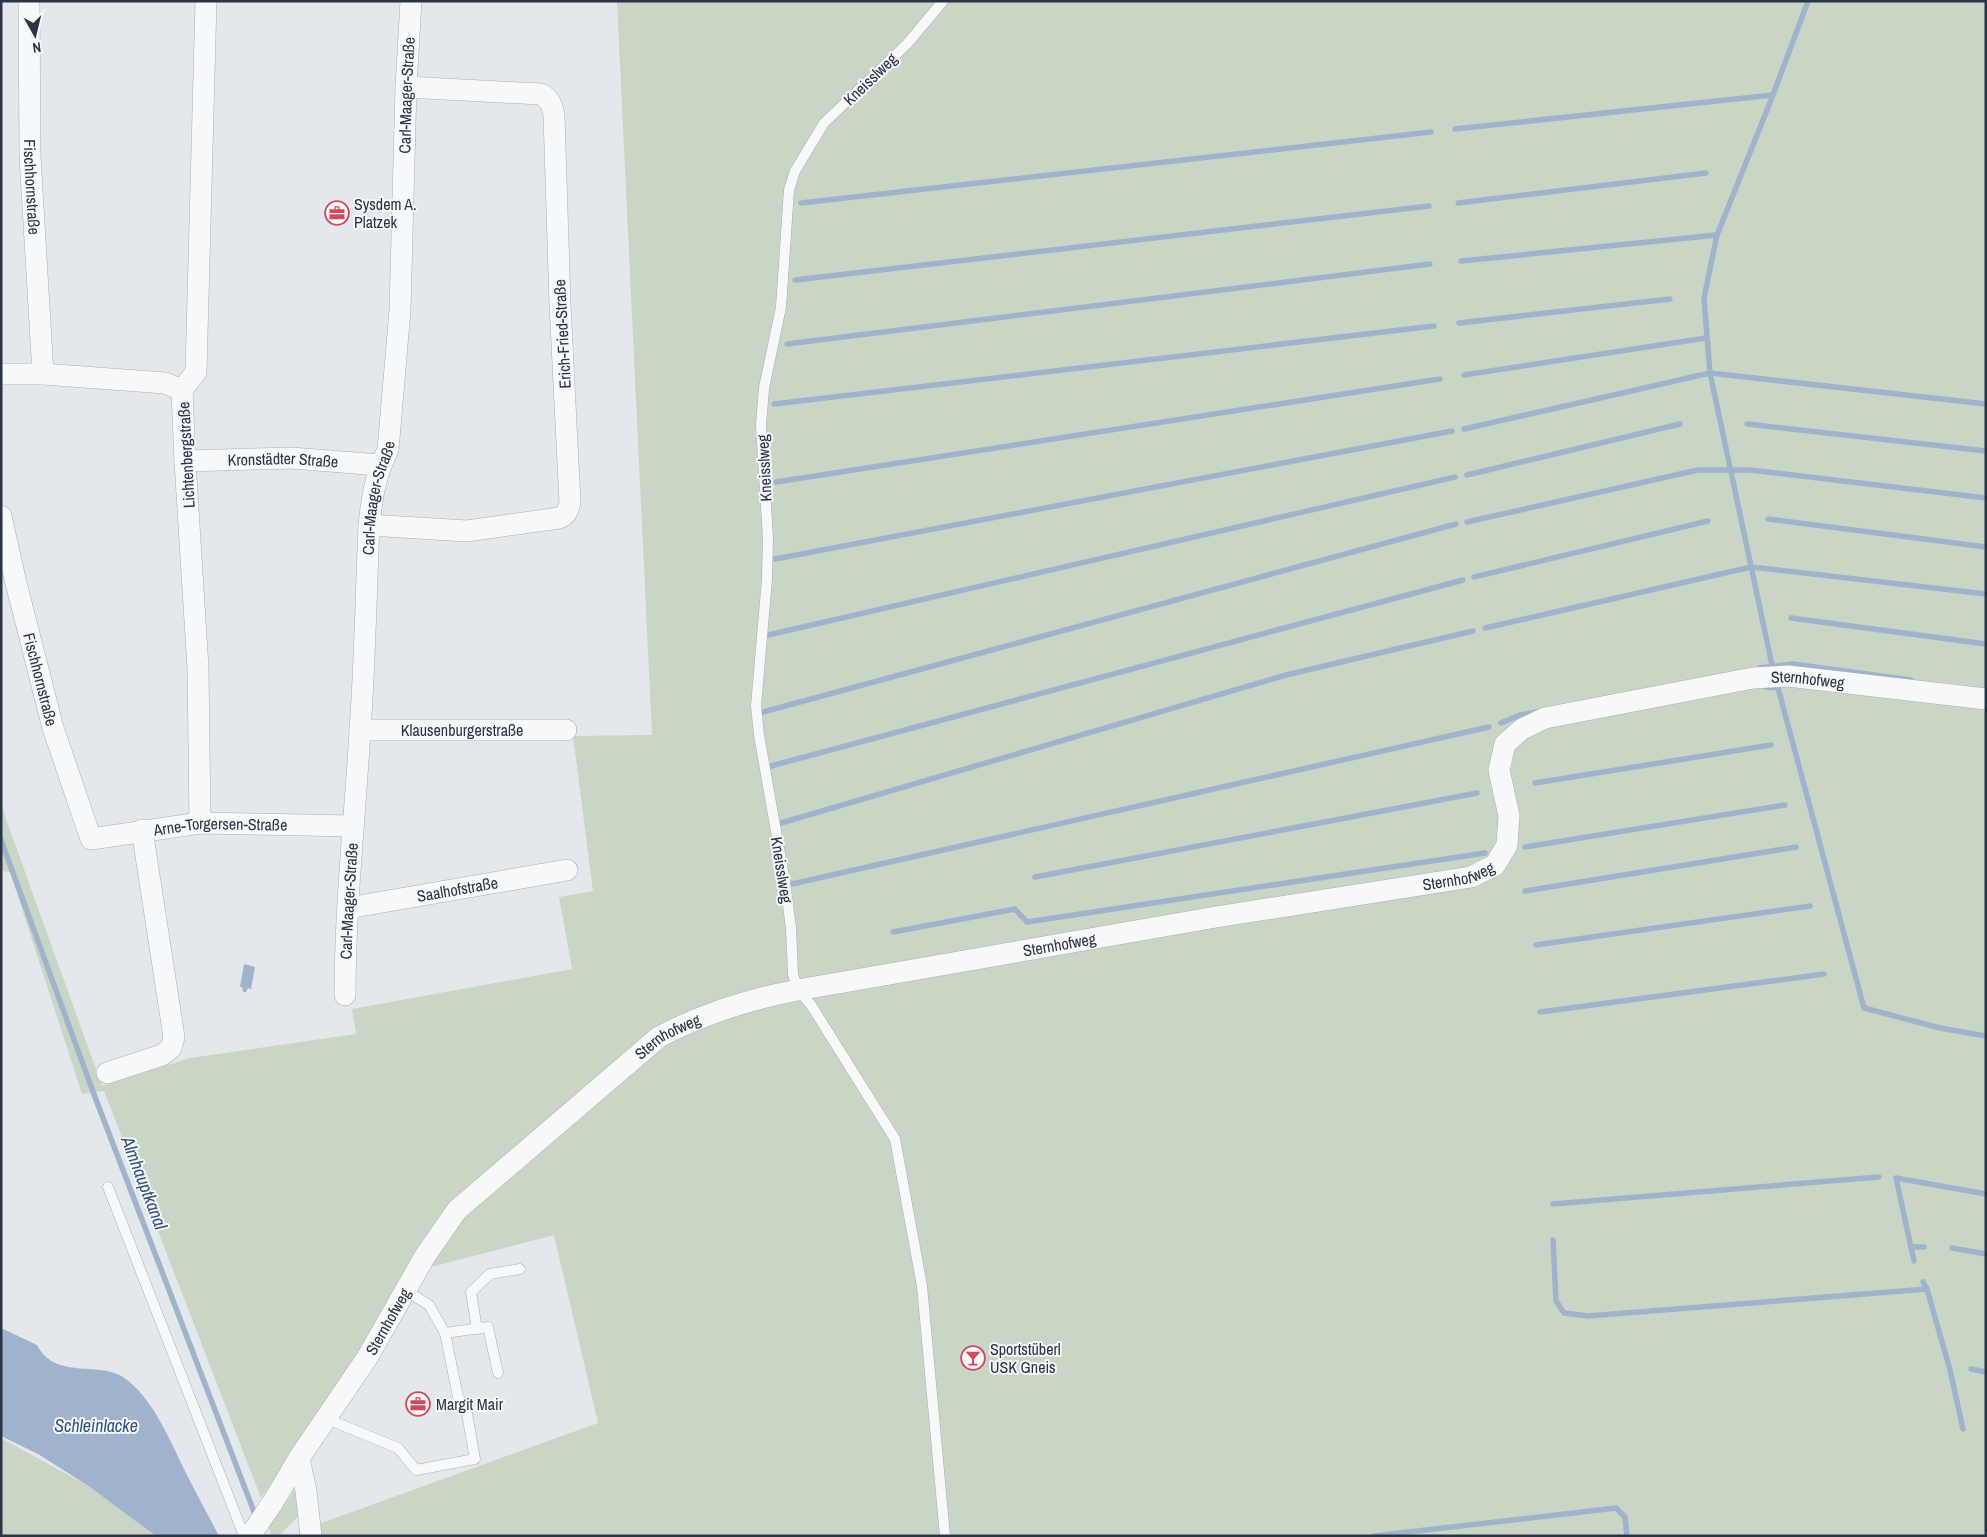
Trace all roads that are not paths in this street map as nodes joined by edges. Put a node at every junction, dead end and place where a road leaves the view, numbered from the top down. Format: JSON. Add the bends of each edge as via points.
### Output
{"nodes":[{"id":1,"x":29,"y":1,"type":"edge"},
{"id":2,"x":206,"y":1,"type":"edge"},
{"id":3,"x":411,"y":1,"type":"edge"},
{"id":4,"x":943,"y":1,"type":"edge"},
{"id":5,"x":406,"y":88,"type":"junction"},
{"id":6,"x":1,"y":374,"type":"edge"},
{"id":7,"x":43,"y":374,"type":"junction"},
{"id":8,"x":182,"y":390,"type":"junction"},
{"id":9,"x":185,"y":461,"type":"junction"},
{"id":10,"x":380,"y":465,"type":"junction"},
{"id":11,"x":1,"y":516,"type":"edge"},
{"id":12,"x":369,"y":525,"type":"junction"},
{"id":13,"x":1986,"y":699,"type":"edge"},
{"id":14,"x":360,"y":730,"type":"junction"},
{"id":15,"x":566,"y":730,"type":"dead end"},
{"id":16,"x":200,"y":823,"type":"junction"},
{"id":17,"x":352,"y":826,"type":"junction"},
{"id":18,"x":142,"y":830,"type":"junction"},
{"id":19,"x":91,"y":840,"type":"joint"},
{"id":20,"x":567,"y":870,"type":"dead end"},
{"id":21,"x":348,"y":908,"type":"junction"},
{"id":22,"x":798,"y":990,"type":"junction"},
{"id":23,"x":345,"y":995,"type":"dead end"},
{"id":24,"x":107,"y":1073,"type":"dead end"},
{"id":25,"x":108,"y":1187,"type":"dead end"},
{"id":26,"x":520,"y":1268,"type":"dead end"},
{"id":27,"x":406,"y":1290,"type":"junction"},
{"id":28,"x":477,"y":1329,"type":"junction"},
{"id":29,"x":445,"y":1333,"type":"junction"},
{"id":30,"x":498,"y":1374,"type":"dead end"},
{"id":31,"x":327,"y":1419,"type":"junction"},
{"id":32,"x":299,"y":1458,"type":"junction"},
{"id":33,"x":244,"y":1536,"type":"edge"},
{"id":34,"x":250,"y":1536,"type":"edge"},
{"id":35,"x":311,"y":1536,"type":"edge"},
{"id":36,"x":945,"y":1536,"type":"edge"}],
"edges":[{"from":1,"to":7,"type":"street","name":"Fischhornstraße","via":[[30,156]]},
{"from":2,"to":8,"type":"street","name":"Lichtenbergstraße","via":[[196,372]]},
{"from":3,"to":5,"type":"street","name":"Carl-Maager-Straße"},
{"from":4,"to":22,"type":"lane","name":"Kneisslweg","via":[[907,44],[824,123],[795,171],[789,190],[780,307],[764,388],[761,425],[768,538],[756,706],[792,928],[793,974]]},
{"from":5,"to":10,"type":"street","name":"Carl-Maager-Straße","via":[[400,310],[388,450]]},
{"from":5,"to":12,"type":"street","name":"Erich-Fried-Straße","via":[[540,94],[551,104],[570,503],[568,511],[559,518],[467,531]]},
{"from":6,"to":7,"type":"street"},
{"from":7,"to":8,"type":"street","via":[[165,383]]},
{"from":8,"to":9,"type":"street","name":"Lichtenbergstraße"},
{"from":9,"to":10,"type":"street","name":"Kronstädter Straße","via":[[291,458]]},
{"from":9,"to":16,"type":"street","name":"Lichtenbergstraße","via":[[198,668]]},
{"from":10,"to":12,"type":"street","name":"Carl-Maager-Straße","via":[[372,491]]},
{"from":11,"to":19,"type":"street","name":"Fischhornstraße","via":[[53,728]]},
{"from":12,"to":14,"type":"street","name":"Carl-Maager-Straße"},
{"from":13,"to":22,"type":"street","name":"Sternhofweg","via":[[1788,676],[1753,678],[1545,718],[1522,729],[1505,744],[1500,770],[1509,816],[1507,845],[1495,865],[1471,877],[1216,917]]},
{"from":14,"to":15,"type":"street","name":"Klausenburgerstraße"},
{"from":14,"to":17,"type":"street","name":"Carl-Maager-Straße"},
{"from":16,"to":17,"type":"street","name":"Arne-Torgersen-Straße"},
{"from":16,"to":18,"type":"street","name":"Arne-Torgersen-Straße"},
{"from":17,"to":21,"type":"street","name":"Carl-Maager-Straße"},
{"from":18,"to":19,"type":"street","name":"Arne-Torgersen-Straße"},
{"from":18,"to":24,"type":"street","via":[[174,1037],[171,1048],[162,1055]]},
{"from":20,"to":21,"type":"street","name":"Saalhofstraße"},
{"from":21,"to":23,"type":"street","name":"Carl-Maager-Straße"},
{"from":22,"to":27,"type":"street","name":"Sternhofweg","via":[[732,1006],[692,1020],[659,1037],[457,1210]]},
{"from":22,"to":36,"type":"lane","via":[[811,1005],[895,1139],[922,1286]]},
{"from":25,"to":33,"type":"lane"},
{"from":26,"to":28,"type":"lane","via":[[490,1274],[472,1292]]},
{"from":27,"to":29,"type":"lane","via":[[429,1306]]},
{"from":27,"to":31,"type":"street","name":"Sternhofweg"},
{"from":28,"to":29,"type":"lane"},
{"from":28,"to":30,"type":"lane","via":[[488,1327]]},
{"from":29,"to":31,"type":"lane","via":[[458,1397],[466,1408],[475,1459],[416,1470],[398,1448]]},
{"from":31,"to":32,"type":"street","name":"Sternhofweg"},
{"from":32,"to":34,"type":"street","name":"Sternhofweg"},
{"from":32,"to":35,"type":"street"}]}
